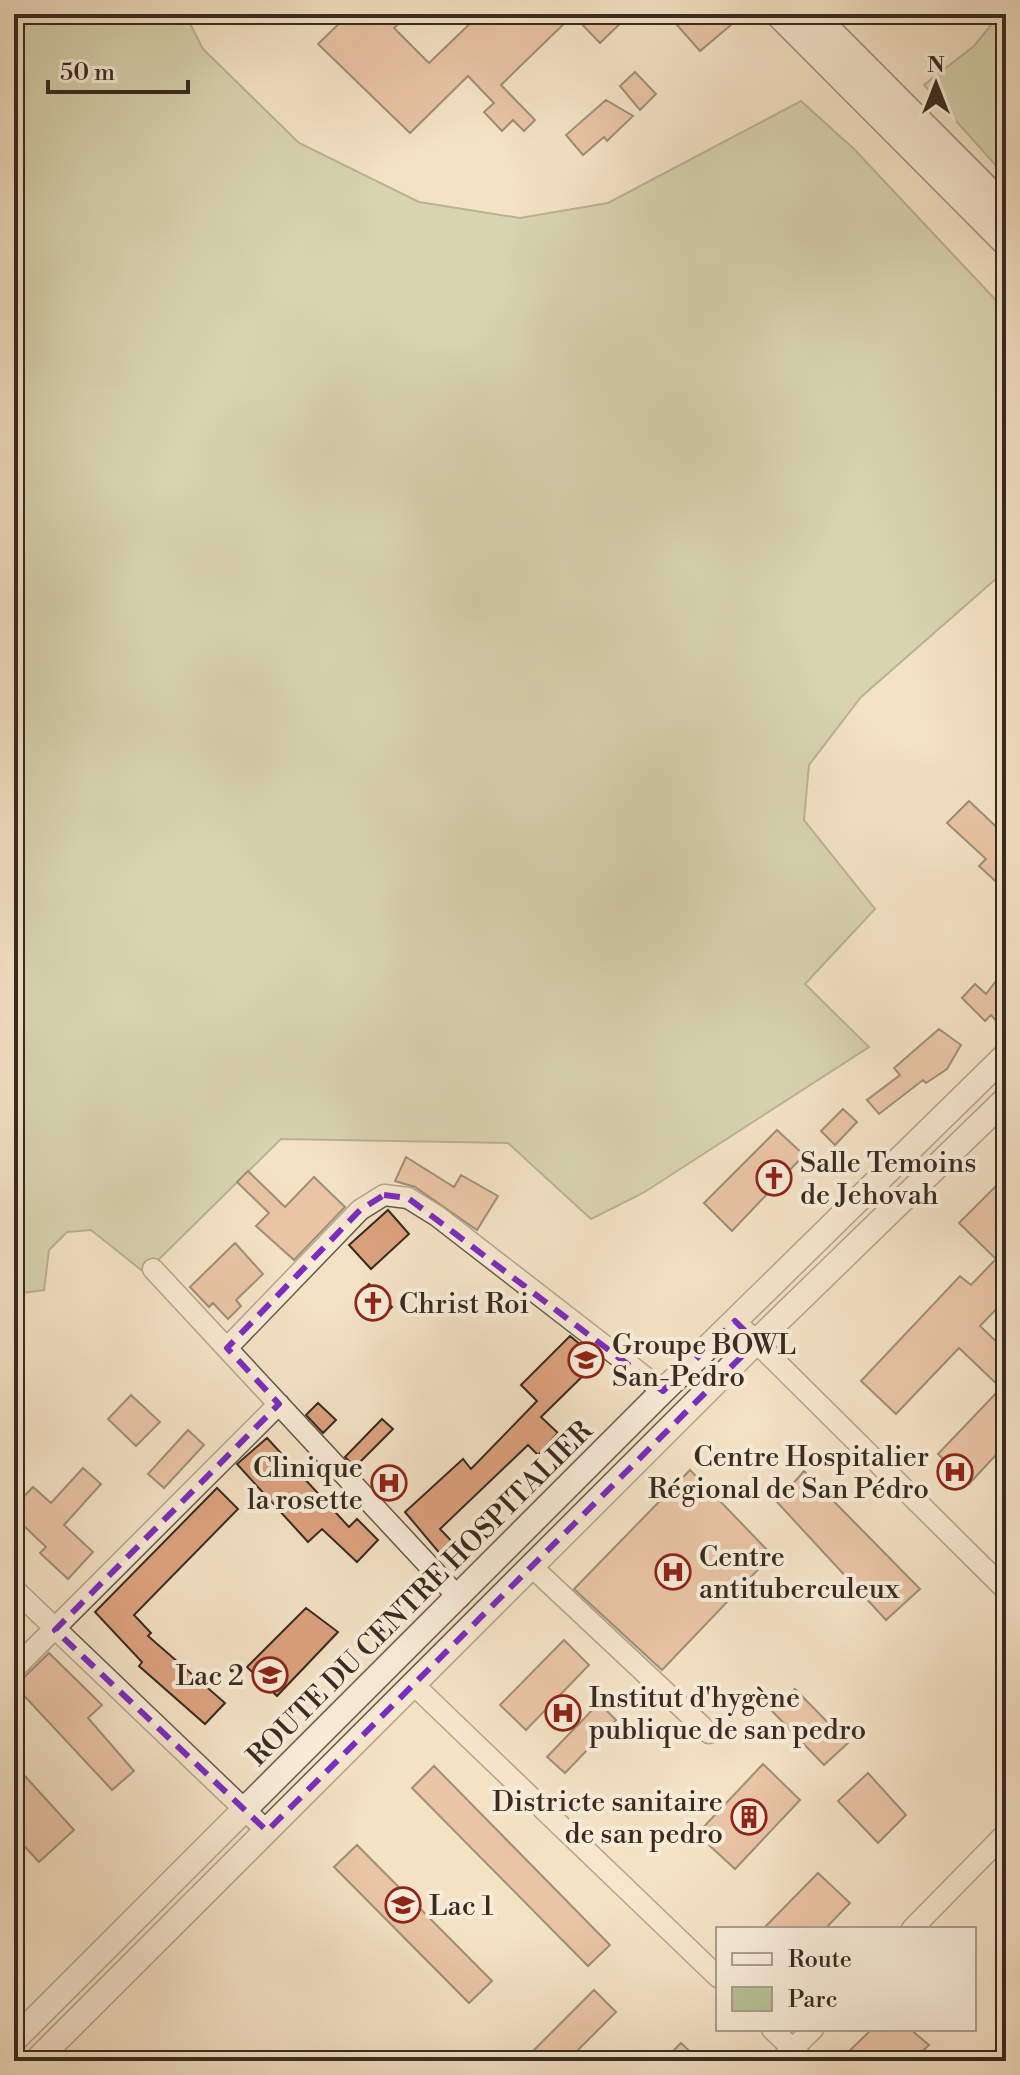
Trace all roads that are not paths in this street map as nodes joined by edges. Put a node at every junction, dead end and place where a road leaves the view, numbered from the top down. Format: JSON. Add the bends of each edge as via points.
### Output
{"nodes":[{"id":1,"x":780,"y":14,"type":"edge"},
{"id":2,"x":811,"y":14,"type":"edge"},
{"id":3,"x":1006,"y":210,"type":"edge"},
{"id":4,"x":1006,"y":241,"type":"edge"},
{"id":5,"x":1006,"y":1055,"type":"edge"},
{"id":6,"x":1006,"y":1099,"type":"edge"},
{"id":7,"x":153,"y":1269,"type":"dead end"},
{"id":8,"x":735,"y":1321,"type":"junction"},
{"id":9,"x":756,"y":1342,"type":"junction"},
{"id":10,"x":227,"y":1348,"type":"junction"},
{"id":11,"x":663,"y":1391,"type":"junction"},
{"id":12,"x":279,"y":1404,"type":"junction"},
{"id":13,"x":531,"y":1566,"type":"junction"},
{"id":14,"x":14,"y":1589,"type":"edge"},
{"id":15,"x":1006,"y":1590,"type":"edge"},
{"id":16,"x":459,"y":1598,"type":"junction"},
{"id":17,"x":55,"y":1630,"type":"junction"},
{"id":18,"x":14,"y":1669,"type":"edge"},
{"id":19,"x":413,"y":1684,"type":"junction"},
{"id":20,"x":709,"y":1733,"type":"dead end"},
{"id":21,"x":247,"y":1808,"type":"junction"},
{"id":22,"x":267,"y":1831,"type":"junction"},
{"id":23,"x":1006,"y":1833,"type":"edge"},
{"id":24,"x":914,"y":1927,"type":"edge"},
{"id":25,"x":716,"y":1975,"type":"edge"},
{"id":26,"x":774,"y":2031,"type":"edge"},
{"id":27,"x":812,"y":2031,"type":"edge"},
{"id":28,"x":14,"y":2040,"type":"edge"},
{"id":29,"x":793,"y":2057,"type":"edge"},
{"id":30,"x":36,"y":2061,"type":"edge"}],
"edges":[{"from":1,"to":4,"type":"main road"},
{"from":2,"to":3,"type":"main road"},
{"from":5,"to":8,"type":"street","name":"ROUTE DU CENTRE HOSPITALIER"},
{"from":6,"to":9,"type":"street"},
{"from":7,"to":10,"type":"street"},
{"from":8,"to":9,"type":"street"},
{"from":8,"to":11,"type":"street","name":"ROUTE DU CENTRE HOSPITALIER"},
{"from":9,"to":13,"type":"street"},
{"from":9,"to":15,"type":"street"},
{"from":10,"to":11,"type":"street","via":[[360,1210],[384,1195],[408,1198],[437,1216]]},
{"from":10,"to":12,"type":"street"},
{"from":11,"to":16,"type":"street","name":"ROUTE DU CENTRE HOSPITALIER"},
{"from":12,"to":16,"type":"street"},
{"from":12,"to":17,"type":"street"},
{"from":13,"to":19,"type":"street"},
{"from":13,"to":20,"type":"street"},
{"from":14,"to":17,"type":"street"},
{"from":16,"to":21,"type":"street","name":"ROUTE DU CENTRE HOSPITALIER"},
{"from":17,"to":18,"type":"street"},
{"from":17,"to":21,"type":"street"},
{"from":19,"to":22,"type":"street"},
{"from":19,"to":25,"type":"street"},
{"from":21,"to":22,"type":"street"},
{"from":21,"to":28,"type":"street","name":"ROUTE DU CENTRE HOSPITALIER"},
{"from":22,"to":30,"type":"street"},
{"from":23,"to":24,"type":"street"},
{"from":26,"to":29,"type":"street"},
{"from":27,"to":29,"type":"street"}]}
